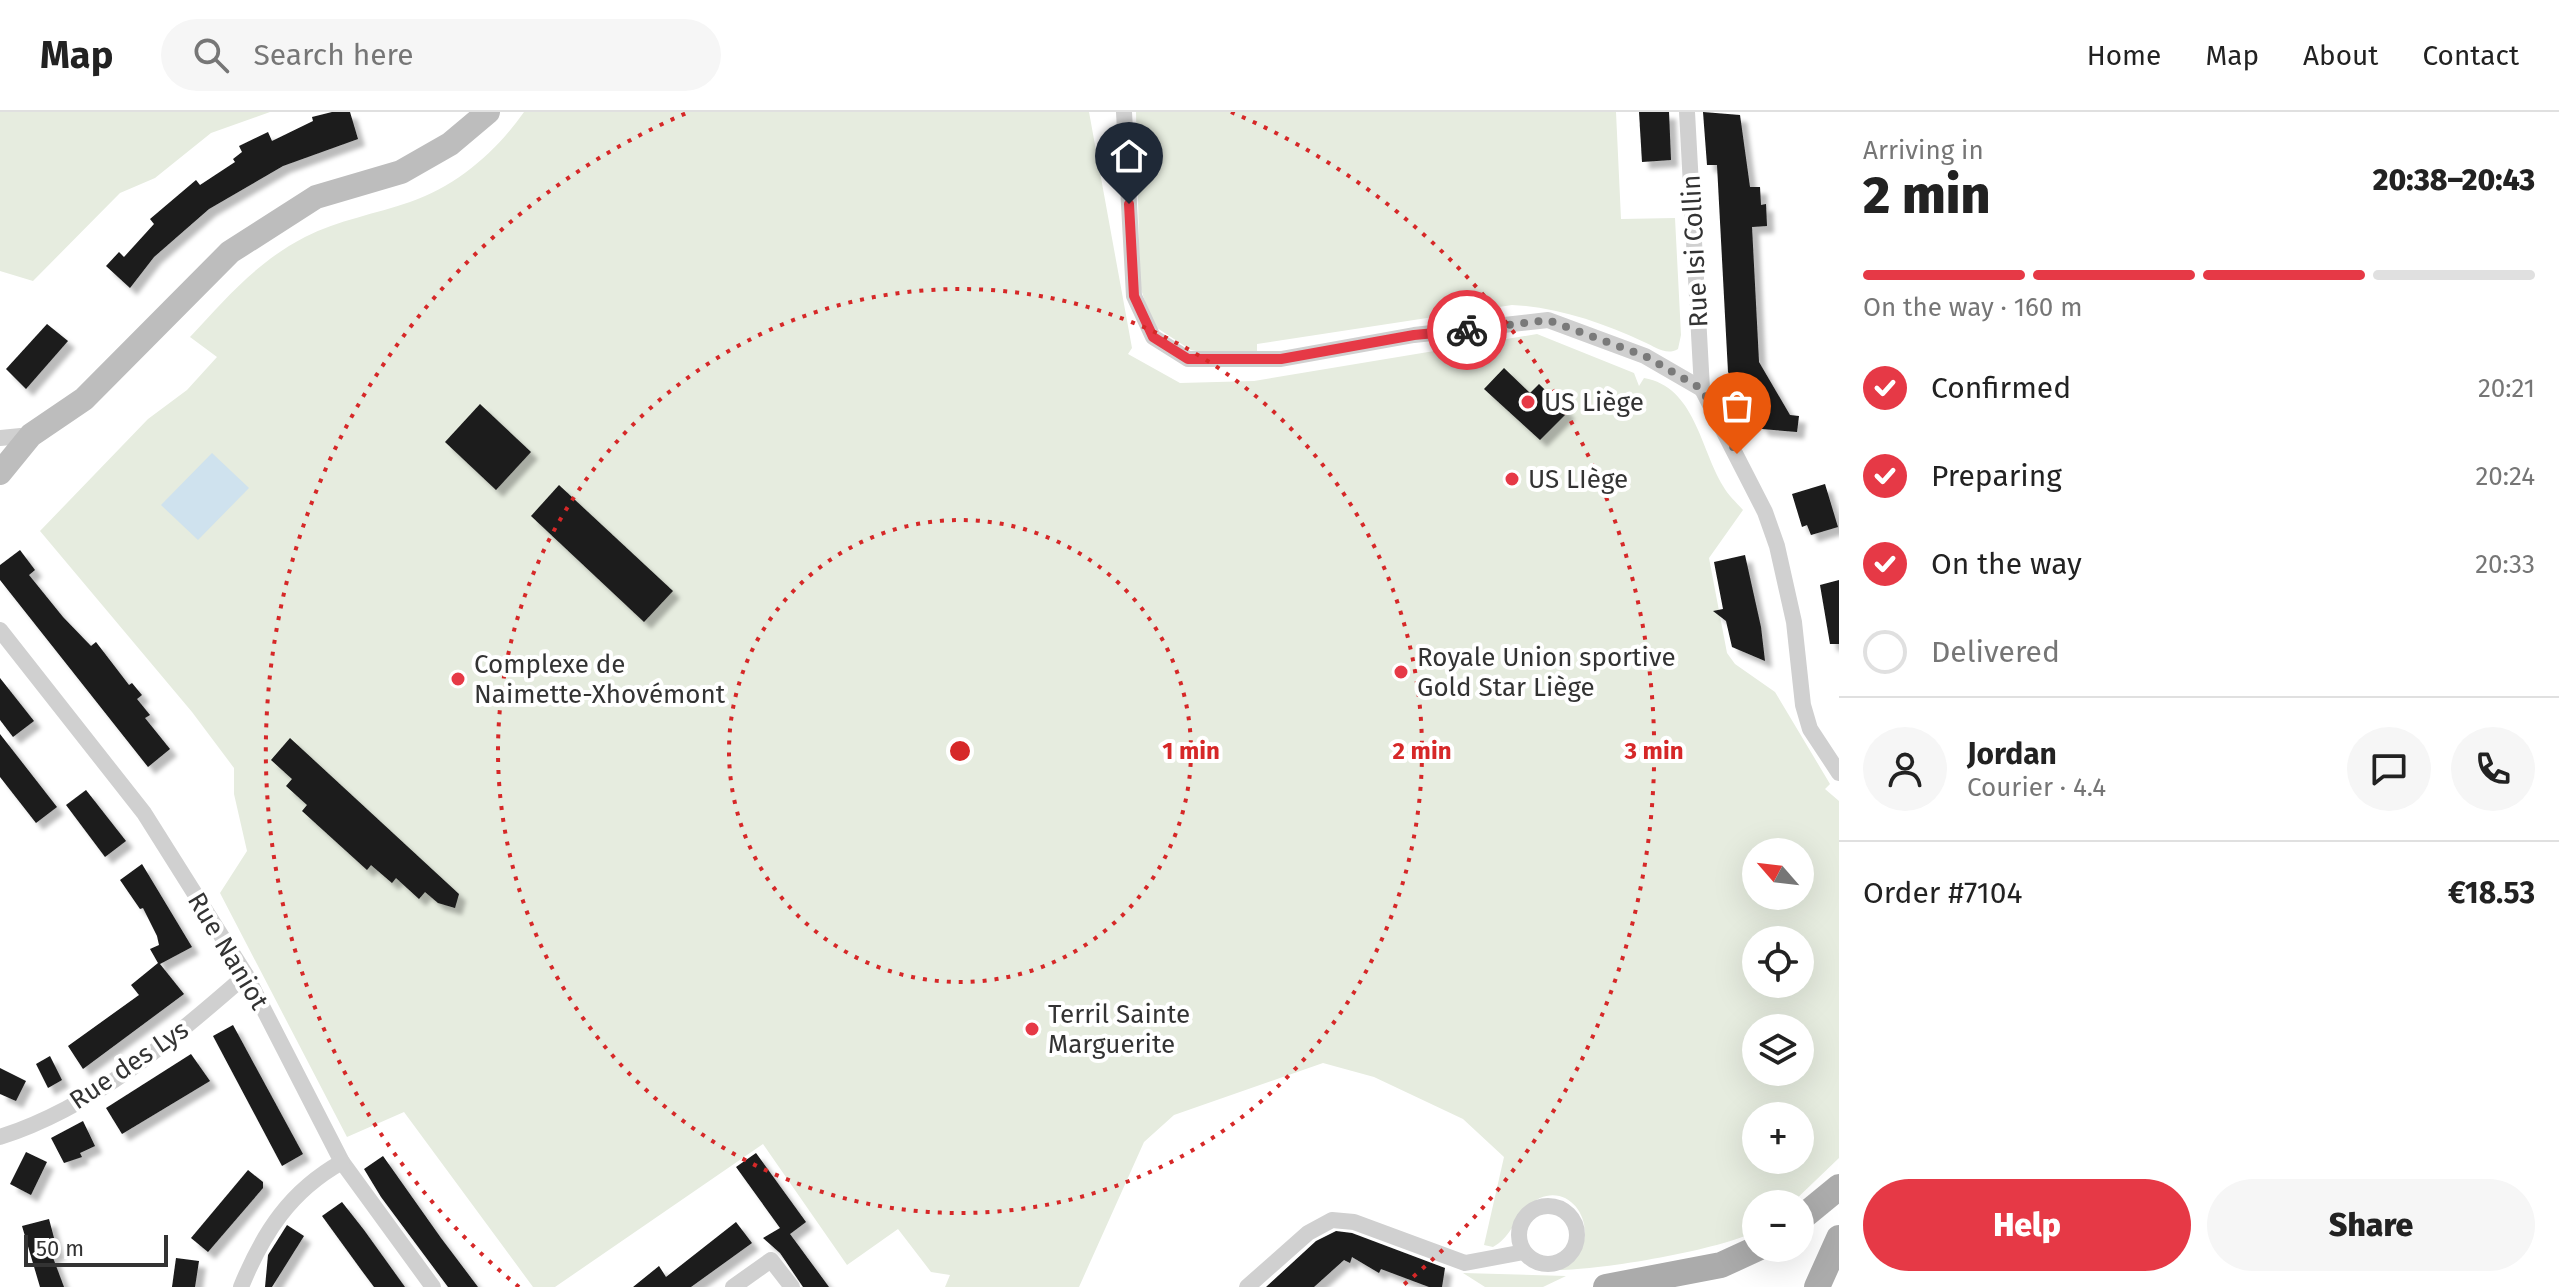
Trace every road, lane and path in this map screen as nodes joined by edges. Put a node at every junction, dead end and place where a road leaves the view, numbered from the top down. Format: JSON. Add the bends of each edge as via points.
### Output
{"nodes":[{"id":1,"x":488,"y":112,"type":"edge"},
{"id":2,"x":1124,"y":112,"type":"edge"},
{"id":3,"x":1687,"y":112,"type":"edge"},
{"id":4,"x":1702,"y":389,"type":"junction"},
{"id":5,"x":31,"y":435,"type":"junction"},
{"id":6,"x":0,"y":438,"type":"edge"},
{"id":7,"x":0,"y":473,"type":"edge"},
{"id":8,"x":0,"y":630,"type":"edge"},
{"id":9,"x":1839,"y":773,"type":"edge"},
{"id":10,"x":246,"y":975,"type":"junction"},
{"id":11,"x":0,"y":1137,"type":"edge"},
{"id":12,"x":342,"y":1162,"type":"junction"},
{"id":13,"x":1839,"y":1187,"type":"edge"},
{"id":14,"x":1814,"y":1208,"type":"edge"},
{"id":15,"x":1839,"y":1238,"type":"edge"},
{"id":16,"x":1524,"y":1252,"type":"dead end"},
{"id":17,"x":1742,"y":1255,"type":"edge"},
{"id":18,"x":241,"y":1287,"type":"edge"},
{"id":19,"x":433,"y":1287,"type":"edge"},
{"id":20,"x":733,"y":1287,"type":"edge"},
{"id":21,"x":792,"y":1287,"type":"edge"},
{"id":22,"x":1247,"y":1287,"type":"edge"},
{"id":23,"x":1606,"y":1287,"type":"edge"},
{"id":24,"x":1817,"y":1287,"type":"edge"}],
"edges":[{"from":1,"to":5,"type":"street","via":[[450,144],[401,172],[316,197],[230,252],[84,399]]},
{"from":2,"to":4,"type":"street","via":[[1134,296],[1153,337],[1188,359],[1281,359],[1414,335],[1548,320],[1645,356]]},
{"from":3,"to":4,"type":"street","name":"Rue Isi Collin"},
{"from":4,"to":9,"type":"street","via":[[1765,512],[1794,622],[1803,705],[1810,729]]},
{"from":5,"to":6,"type":"street"},
{"from":5,"to":7,"type":"street"},
{"from":8,"to":10,"type":"street","name":"Rue Naniot","via":[[144,813]]},
{"from":10,"to":11,"type":"street","name":"Rue des Lys","via":[[164,1047],[42,1123]]},
{"from":10,"to":12,"type":"street","name":"Rue Naniot"},
{"from":12,"to":18,"type":"street","via":[[293,1197],[254,1253]]},
{"from":12,"to":19,"type":"street","name":"Rue Naniot"},
{"from":13,"to":14,"type":"main road"},
{"from":15,"to":24,"type":"main road"},
{"from":16,"to":22,"type":"street","via":[[1465,1263],[1354,1222],[1332,1220],[1308,1233]]},
{"from":17,"to":23,"type":"main road","via":[[1721,1265]]},
{"from":20,"to":21,"type":"street","via":[[771,1260]]}]}
